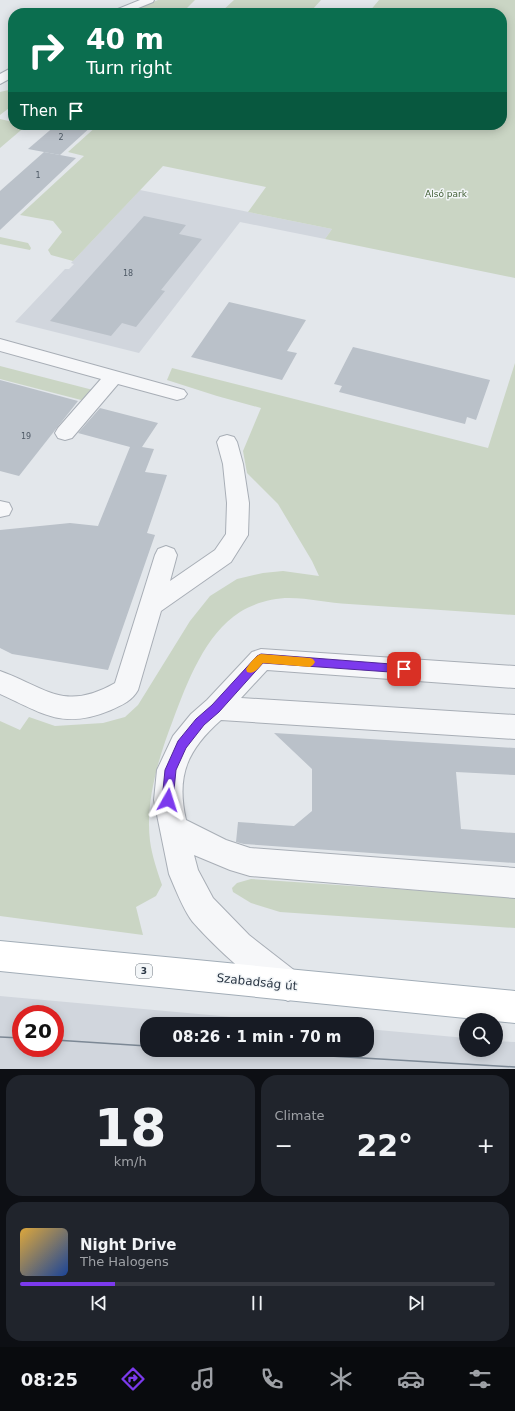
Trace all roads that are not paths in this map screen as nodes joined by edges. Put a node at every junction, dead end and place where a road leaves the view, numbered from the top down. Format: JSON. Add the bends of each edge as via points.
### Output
{"nodes":[{"id":1,"x":149,"y":0,"type":"edge"},
{"id":2,"x":129,"y":8,"type":"edge"},
{"id":3,"x":0,"y":345,"type":"edge"},
{"id":4,"x":114,"y":376,"type":"junction"},
{"id":5,"x":177,"y":394,"type":"dead end"},
{"id":6,"x":65,"y":433,"type":"dead end"},
{"id":7,"x":228,"y":442,"type":"dead end"},
{"id":8,"x":166,"y":555,"type":"dead end"},
{"id":9,"x":151,"y":606,"type":"junction"},
{"id":10,"x":515,"y":677,"type":"edge"},
{"id":11,"x":0,"y":682,"type":"edge"},
{"id":12,"x":216,"y":708,"type":"junction"},
{"id":13,"x":515,"y":727,"type":"edge"},
{"id":14,"x":173,"y":828,"type":"junction"},
{"id":15,"x":515,"y":883,"type":"edge"},
{"id":16,"x":0,"y":956,"type":"edge"},
{"id":17,"x":288,"y":985,"type":"junction"},
{"id":18,"x":515,"y":1007,"type":"edge"}],
"edges":[{"from":1,"to":2,"type":"street"},
{"from":3,"to":4,"type":"street"},
{"from":4,"to":5,"type":"street"},
{"from":4,"to":6,"type":"street"},
{"from":7,"to":9,"type":"street","via":[[234,464],[238,503],[237,535],[223,556]]},
{"from":8,"to":9,"type":"street"},
{"from":9,"to":11,"type":"street","via":[[125,690],[106,701],[80,708],[59,708]]},
{"from":10,"to":12,"type":"street","via":[[261,659]]},
{"from":12,"to":13,"type":"street"},
{"from":12,"to":14,"type":"street","via":[[200,722],[182,744],[171,770],[168,800]]},
{"from":14,"to":15,"type":"street","via":[[209,848],[250,862]]},
{"from":14,"to":17,"type":"street","via":[[184,874],[202,909],[238,946]]},
{"from":16,"to":17,"type":"main road","name":"Szabadság út","number":"3"},
{"from":17,"to":18,"type":"main road","name":"Szabadság út","number":"3"}]}
